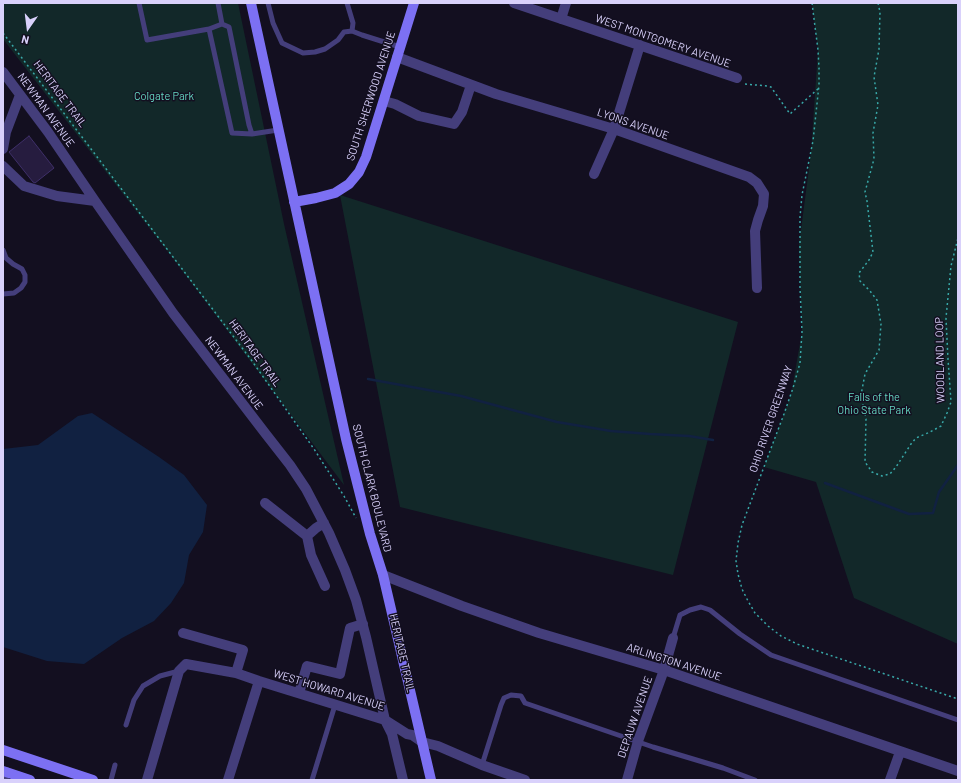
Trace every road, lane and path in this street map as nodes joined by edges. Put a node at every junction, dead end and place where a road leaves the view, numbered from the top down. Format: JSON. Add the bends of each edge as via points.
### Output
{"nodes":[{"id":1,"x":139,"y":3,"type":"edge"},
{"id":2,"x":218,"y":3,"type":"edge"},
{"id":3,"x":251,"y":3,"type":"edge"},
{"id":4,"x":268,"y":3,"type":"edge"},
{"id":5,"x":347,"y":3,"type":"edge"},
{"id":6,"x":414,"y":3,"type":"edge"},
{"id":7,"x":514,"y":3,"type":"edge"},
{"id":8,"x":566,"y":3,"type":"edge"},
{"id":9,"x":812,"y":3,"type":"edge"},
{"id":10,"x":878,"y":3,"type":"edge"},
{"id":11,"x":561,"y":19,"type":"junction"},
{"id":12,"x":222,"y":24,"type":"junction"},
{"id":13,"x":209,"y":29,"type":"junction"},
{"id":14,"x":352,"y":30,"type":"junction"},
{"id":15,"x":3,"y":33,"type":"edge"},
{"id":16,"x":640,"y":45,"type":"junction"},
{"id":17,"x":400,"y":47,"type":"junction"},
{"id":18,"x":397,"y":57,"type":"junction"},
{"id":19,"x":3,"y":72,"type":"edge"},
{"id":20,"x":737,"y":78,"type":"joint"},
{"id":21,"x":472,"y":85,"type":"junction"},
{"id":22,"x":819,"y":88,"type":"junction"},
{"id":23,"x":20,"y":95,"type":"junction"},
{"id":24,"x":384,"y":101,"type":"junction"},
{"id":25,"x":614,"y":129,"type":"junction"},
{"id":26,"x":278,"y":130,"type":"junction"},
{"id":27,"x":252,"y":134,"type":"junction"},
{"id":28,"x":3,"y":149,"type":"edge"},
{"id":29,"x":3,"y":166,"type":"edge"},
{"id":30,"x":594,"y":174,"type":"dead end"},
{"id":31,"x":95,"y":201,"type":"junction"},
{"id":32,"x":294,"y":202,"type":"junction"},
{"id":33,"x":958,"y":238,"type":"edge"},
{"id":34,"x":3,"y":250,"type":"edge"},
{"id":35,"x":757,"y":288,"type":"dead end"},
{"id":36,"x":3,"y":294,"type":"edge"},
{"id":37,"x":265,"y":504,"type":"dead end"},
{"id":38,"x":357,"y":519,"type":"dead end"},
{"id":39,"x":324,"y":523,"type":"junction"},
{"id":40,"x":306,"y":536,"type":"junction"},
{"id":41,"x":383,"y":575,"type":"junction"},
{"id":42,"x":325,"y":586,"type":"dead end"},
{"id":43,"x":363,"y":624,"type":"junction"},
{"id":44,"x":183,"y":633,"type":"dead end"},
{"id":45,"x":673,"y":638,"type":"joint"},
{"id":46,"x":182,"y":668,"type":"junction"},
{"id":47,"x":664,"y":670,"type":"junction"},
{"id":48,"x":236,"y":673,"type":"junction"},
{"id":49,"x":259,"y":681,"type":"junction"},
{"id":50,"x":299,"y":693,"type":"junction"},
{"id":51,"x":958,"y":699,"type":"edge"},
{"id":52,"x":335,"y":705,"type":"junction"},
{"id":53,"x":385,"y":720,"type":"junction"},
{"id":54,"x":958,"y":720,"type":"edge"},
{"id":55,"x":126,"y":725,"type":"dead end"},
{"id":56,"x":638,"y":741,"type":"junction"},
{"id":57,"x":422,"y":742,"type":"junction"},
{"id":58,"x":3,"y":750,"type":"edge"},
{"id":59,"x":900,"y":752,"type":"junction"},
{"id":60,"x":115,"y":765,"type":"dead end"},
{"id":61,"x":482,"y":765,"type":"junction"},
{"id":62,"x":958,"y":771,"type":"edge"},
{"id":63,"x":4,"y":774,"type":"edge"},
{"id":64,"x":30,"y":780,"type":"edge"},
{"id":65,"x":94,"y":780,"type":"edge"},
{"id":66,"x":110,"y":780,"type":"edge"},
{"id":67,"x":147,"y":780,"type":"edge"},
{"id":68,"x":228,"y":780,"type":"edge"},
{"id":69,"x":312,"y":780,"type":"edge"},
{"id":70,"x":403,"y":780,"type":"edge"},
{"id":71,"x":431,"y":780,"type":"edge"},
{"id":72,"x":526,"y":780,"type":"edge"},
{"id":73,"x":627,"y":780,"type":"edge"},
{"id":74,"x":755,"y":780,"type":"edge"},
{"id":75,"x":890,"y":780,"type":"edge"}],
"edges":[{"from":1,"to":13,"type":"lane","via":[[147,40]]},
{"from":2,"to":12,"type":"lane"},
{"from":3,"to":26,"type":"street","name":"SOUTH CLARK BOULEVARD"},
{"from":4,"to":14,"type":"lane","via":[[282,43],[303,53],[325,49],[344,32]]},
{"from":5,"to":14,"type":"lane","via":[[353,23]]},
{"from":6,"to":17,"type":"street","name":"SOUTH SHERWOOD AVENUE"},
{"from":7,"to":11,"type":"street","name":"WEST MONTGOMERY AVENUE"},
{"from":8,"to":11,"type":"street"},
{"from":9,"to":22,"type":"path","name":"OHIO RIVER GREENWAY","via":[[819,62]]},
{"from":10,"to":33,"type":"path","name":"WOODLAND LOOP","via":[[879,48],[874,77],[878,105],[873,133],[874,159],[865,192],[873,252],[859,273],[860,281],[877,300],[881,324],[878,350],[865,374],[861,395],[866,419],[865,462],[872,472],[882,476],[890,474],[916,438],[940,426],[951,402],[946,318]]},
{"from":11,"to":16,"type":"street","name":"WEST MONTGOMERY AVENUE"},
{"from":12,"to":13,"type":"lane"},
{"from":12,"to":27,"type":"lane","via":[[229,27]]},
{"from":13,"to":27,"type":"lane","via":[[232,133]]},
{"from":14,"to":17,"type":"lane"},
{"from":15,"to":38,"type":"path","name":"HERITAGE TRAIL","via":[[252,361],[314,449]]},
{"from":16,"to":20,"type":"street","name":"WEST MONTGOMERY AVENUE"},
{"from":16,"to":25,"type":"street"},
{"from":17,"to":18,"type":"street","name":"SOUTH SHERWOOD AVENUE"},
{"from":18,"to":21,"type":"street","name":"LYONS AVENUE"},
{"from":18,"to":24,"type":"street","name":"SOUTH SHERWOOD AVENUE"},
{"from":19,"to":23,"type":"street","name":"NEWMAN AVENUE"},
{"from":20,"to":22,"type":"path","via":[[743,84],[771,87],[790,114]]},
{"from":21,"to":24,"type":"street","via":[[462,112],[454,124],[418,116],[396,104]]},
{"from":21,"to":25,"type":"street","name":"LYONS AVENUE"},
{"from":22,"to":51,"type":"path","name":"OHIO RIVER GREENWAY","via":[[800,217],[800,363],[784,414],[742,525],[736,561],[738,574],[742,589],[755,612],[781,636],[797,644]]},
{"from":23,"to":28,"type":"street","via":[[6,132]]},
{"from":23,"to":31,"type":"street","name":"NEWMAN AVENUE"},
{"from":24,"to":32,"type":"street","name":"SOUTH SHERWOOD AVENUE","via":[[366,157],[349,184],[335,193]]},
{"from":25,"to":30,"type":"street"},
{"from":25,"to":35,"type":"street","name":"LYONS AVENUE","via":[[749,177],[757,184],[764,194],[755,231]]},
{"from":26,"to":27,"type":"lane"},
{"from":26,"to":32,"type":"street","name":"SOUTH CLARK BOULEVARD"},
{"from":29,"to":31,"type":"street","via":[[24,186],[57,196]]},
{"from":31,"to":39,"type":"street","name":"NEWMAN AVENUE","via":[[173,313],[290,465]]},
{"from":32,"to":41,"type":"street","name":"SOUTH CLARK BOULEVARD","via":[[346,439]]},
{"from":34,"to":36,"type":"lane","via":[[6,258],[22,269],[25,282],[14,293]]},
{"from":37,"to":40,"type":"street"},
{"from":39,"to":40,"type":"street"},
{"from":39,"to":43,"type":"street","name":"NEWMAN AVENUE","via":[[345,570]]},
{"from":40,"to":42,"type":"street","via":[[311,555]]},
{"from":41,"to":47,"type":"street","name":"ARLINGTON AVENUE","via":[[539,633]]},
{"from":41,"to":57,"type":"street","name":"SOUTH CLARK BOULEVARD"},
{"from":43,"to":50,"type":"street","via":[[350,628],[340,674],[307,666]]},
{"from":43,"to":53,"type":"street","name":"NEWMAN AVENUE"},
{"from":44,"to":48,"type":"street","via":[[242,650]]},
{"from":45,"to":47,"type":"street","name":"DEPAUW AVENUE"},
{"from":45,"to":54,"type":"lane","via":[[680,616],[701,607],[710,610],[771,655]]},
{"from":46,"to":48,"type":"street","name":"WEST HOWARD AVENUE"},
{"from":46,"to":55,"type":"lane","via":[[143,686],[134,700]]},
{"from":46,"to":67,"type":"street"},
{"from":47,"to":56,"type":"street","name":"DEPAUW AVENUE"},
{"from":47,"to":59,"type":"street","name":"ARLINGTON AVENUE"},
{"from":48,"to":49,"type":"street","name":"WEST HOWARD AVENUE"},
{"from":49,"to":50,"type":"street","name":"WEST HOWARD AVENUE"},
{"from":49,"to":68,"type":"street"},
{"from":50,"to":52,"type":"street","name":"WEST HOWARD AVENUE"},
{"from":52,"to":53,"type":"street","name":"WEST HOWARD AVENUE"},
{"from":52,"to":69,"type":"lane"},
{"from":53,"to":57,"type":"street","name":"WEST HOWARD AVENUE"},
{"from":53,"to":70,"type":"street","via":[[392,734]]},
{"from":56,"to":61,"type":"lane","via":[[525,703],[521,696],[512,695],[504,698]]},
{"from":56,"to":73,"type":"street","name":"DEPAUW AVENUE"},
{"from":56,"to":74,"type":"lane"},
{"from":57,"to":61,"type":"street","name":"WEST HOWARD AVENUE"},
{"from":57,"to":71,"type":"street","name":"SOUTH CLARK BOULEVARD"},
{"from":58,"to":65,"type":"street"},
{"from":59,"to":62,"type":"street","name":"ARLINGTON AVENUE"},
{"from":59,"to":75,"type":"street"},
{"from":60,"to":66,"type":"lane"},
{"from":61,"to":72,"type":"street","name":"WEST HOWARD AVENUE"},
{"from":63,"to":64,"type":"street"}]}
